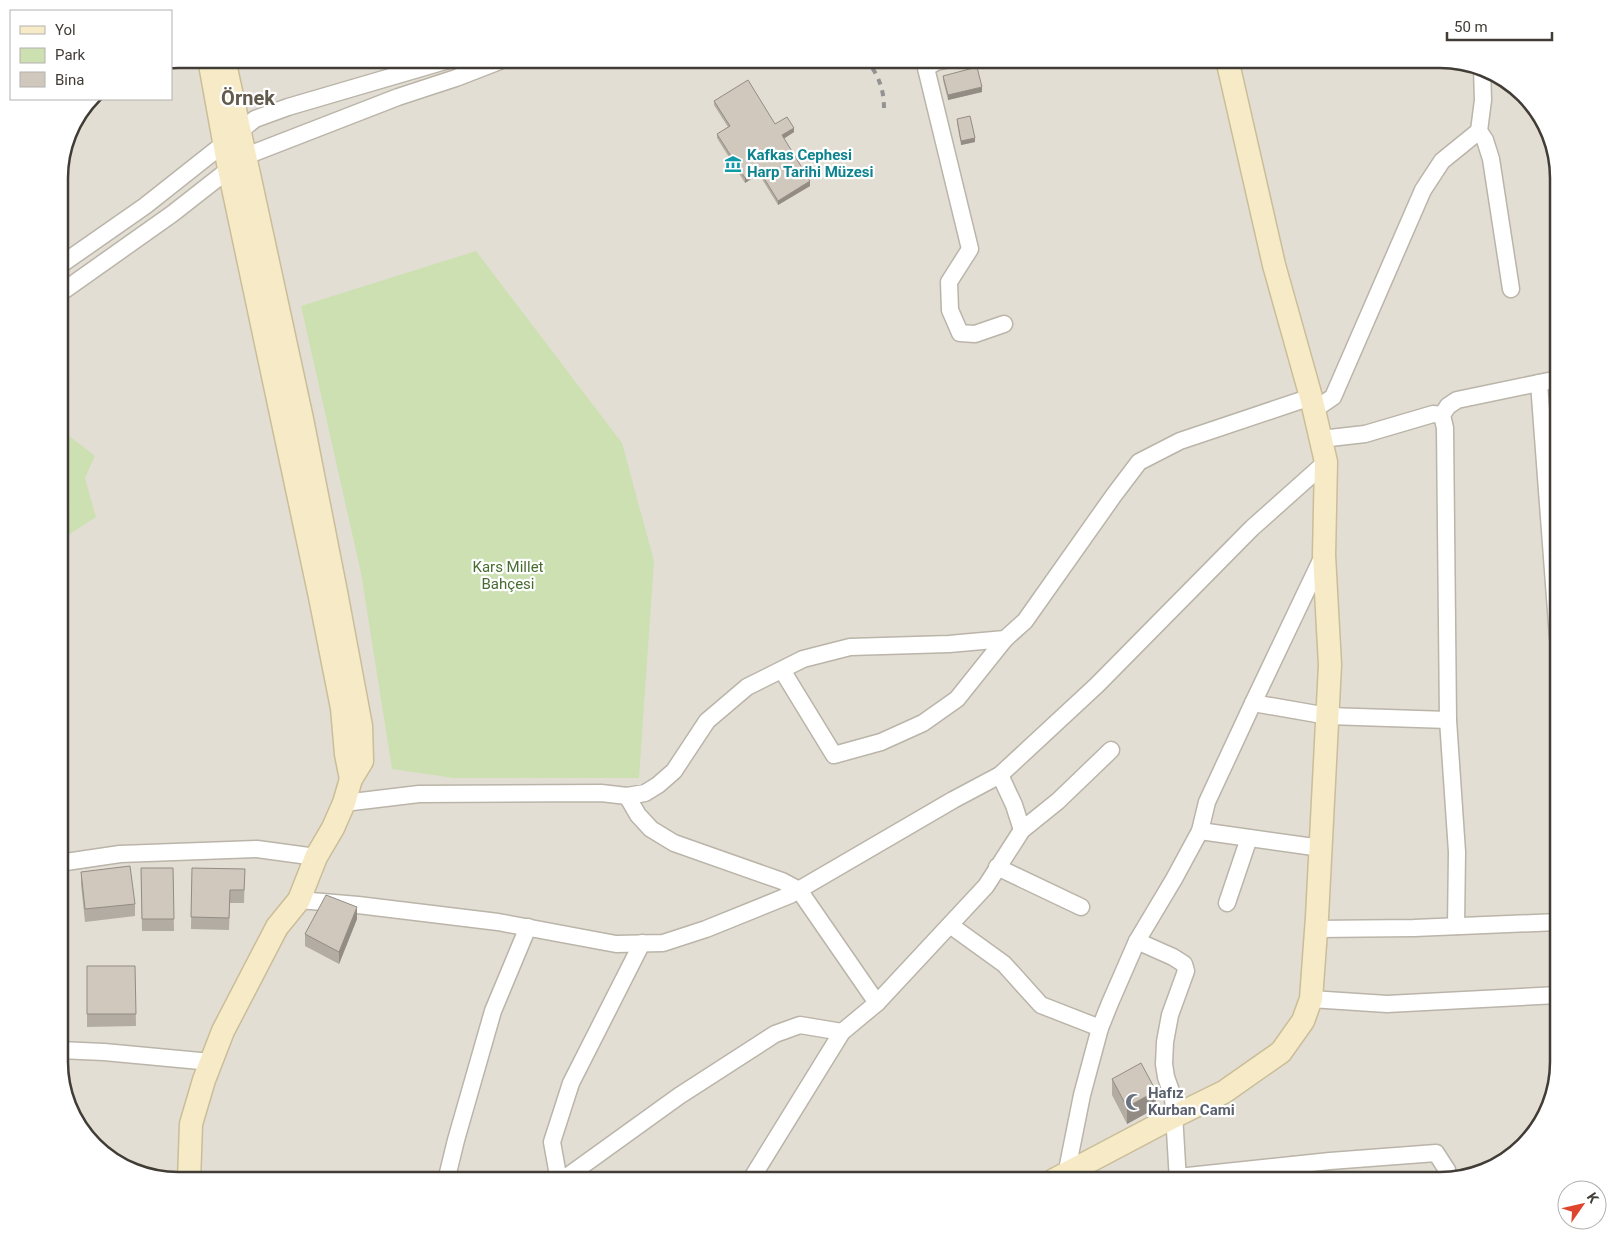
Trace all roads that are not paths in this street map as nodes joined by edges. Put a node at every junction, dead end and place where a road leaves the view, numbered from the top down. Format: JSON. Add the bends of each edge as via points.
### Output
{"nodes":[{"id":1,"x":212,"y":68,"type":"edge"},
{"id":2,"x":225,"y":68,"type":"edge"},
{"id":3,"x":421,"y":68,"type":"edge"},
{"id":4,"x":482,"y":68,"type":"edge"},
{"id":5,"x":926,"y":68,"type":"edge"},
{"id":6,"x":1228,"y":68,"type":"edge"},
{"id":7,"x":1482,"y":76,"type":"edge"},
{"id":8,"x":1479,"y":131,"type":"junction"},
{"id":9,"x":232,"y":137,"type":"junction"},
{"id":10,"x":238,"y":163,"type":"junction"},
{"id":11,"x":68,"y":260,"type":"edge"},
{"id":12,"x":68,"y":288,"type":"edge"},
{"id":13,"x":1511,"y":288,"type":"dead end"},
{"id":14,"x":1004,"y":324,"type":"dead end"},
{"id":15,"x":1550,"y":381,"type":"edge"},
{"id":16,"x":1539,"y":383,"type":"junction"},
{"id":17,"x":1313,"y":404,"type":"junction"},
{"id":18,"x":1442,"y":415,"type":"junction"},
{"id":19,"x":1321,"y":439,"type":"junction"},
{"id":20,"x":1326,"y":462,"type":"junction"},
{"id":21,"x":1550,"y":531,"type":"edge"},
{"id":22,"x":1324,"y":555,"type":"junction"},
{"id":23,"x":1005,"y":640,"type":"junction"},
{"id":24,"x":782,"y":670,"type":"junction"},
{"id":25,"x":1253,"y":703,"type":"junction"},
{"id":26,"x":1328,"y":716,"type":"junction"},
{"id":27,"x":1448,"y":720,"type":"junction"},
{"id":28,"x":1111,"y":750,"type":"dead end"},
{"id":29,"x":1000,"y":775,"type":"junction"},
{"id":30,"x":627,"y":796,"type":"junction"},
{"id":31,"x":344,"y":803,"type":"junction"},
{"id":32,"x":1022,"y":830,"type":"junction"},
{"id":33,"x":1200,"y":830,"type":"junction"},
{"id":34,"x":1249,"y":838,"type":"junction"},
{"id":35,"x":1321,"y":848,"type":"junction"},
{"id":36,"x":316,"y":857,"type":"junction"},
{"id":37,"x":68,"y":862,"type":"edge"},
{"id":38,"x":997,"y":867,"type":"junction"},
{"id":39,"x":798,"y":890,"type":"junction"},
{"id":40,"x":299,"y":900,"type":"junction"},
{"id":41,"x":1227,"y":902,"type":"dead end"},
{"id":42,"x":1081,"y":907,"type":"dead end"},
{"id":43,"x":1550,"y":922,"type":"edge"},
{"id":44,"x":950,"y":925,"type":"junction"},
{"id":45,"x":1456,"y":926,"type":"junction"},
{"id":46,"x":528,"y":927,"type":"junction"},
{"id":47,"x":1316,"y":929,"type":"junction"},
{"id":48,"x":1137,"y":941,"type":"junction"},
{"id":49,"x":642,"y":943,"type":"junction"},
{"id":50,"x":1550,"y":996,"type":"edge"},
{"id":51,"x":1311,"y":999,"type":"junction"},
{"id":52,"x":877,"y":1003,"type":"junction"},
{"id":53,"x":1100,"y":1028,"type":"junction"},
{"id":54,"x":842,"y":1032,"type":"junction"},
{"id":55,"x":68,"y":1050,"type":"edge"},
{"id":56,"x":211,"y":1062,"type":"junction"},
{"id":57,"x":1174,"y":1116,"type":"junction"},
{"id":58,"x":189,"y":1172,"type":"edge"},
{"id":59,"x":448,"y":1172,"type":"edge"},
{"id":60,"x":558,"y":1172,"type":"edge"},
{"id":61,"x":573,"y":1172,"type":"edge"},
{"id":62,"x":756,"y":1172,"type":"edge"},
{"id":63,"x":1063,"y":1172,"type":"edge"},
{"id":64,"x":1074,"y":1172,"type":"edge"},
{"id":65,"x":1178,"y":1172,"type":"edge"},
{"id":66,"x":1301,"y":1172,"type":"edge"},
{"id":67,"x":1447,"y":1172,"type":"edge"}],
"edges":[{"from":1,"to":9,"type":"street"},
{"from":2,"to":9,"type":"street"},
{"from":3,"to":9,"type":"street","via":[[255,119]]},
{"from":4,"to":10,"type":"street","via":[[398,97]]},
{"from":5,"to":14,"type":"street","via":[[970,249],[949,282],[950,310],[960,333],[976,334]]},
{"from":6,"to":17,"type":"street","via":[[1274,265]]},
{"from":7,"to":8,"type":"street"},
{"from":8,"to":13,"type":"street","via":[[1491,159]]},
{"from":8,"to":17,"type":"street","via":[[1442,161],[1423,190],[1333,397]]},
{"from":9,"to":10,"type":"street"},
{"from":9,"to":11,"type":"street","via":[[145,206]]},
{"from":10,"to":12,"type":"street"},
{"from":10,"to":31,"type":"street","via":[[342,708],[351,779]]},
{"from":15,"to":16,"type":"street"},
{"from":16,"to":18,"type":"street","via":[[1457,400]]},
{"from":16,"to":21,"type":"street"},
{"from":17,"to":19,"type":"street"},
{"from":17,"to":23,"type":"street","via":[[1180,441],[1138,462],[1025,621]]},
{"from":18,"to":19,"type":"street","via":[[1433,414],[1365,434]]},
{"from":18,"to":27,"type":"street","via":[[1445,428]]},
{"from":19,"to":20,"type":"street"},
{"from":20,"to":22,"type":"street"},
{"from":20,"to":29,"type":"street","via":[[1252,528],[1097,686]]},
{"from":22,"to":25,"type":"street"},
{"from":22,"to":26,"type":"street","via":[[1330,665]]},
{"from":23,"to":24,"type":"street","via":[[850,647],[803,659]]},
{"from":23,"to":24,"type":"street","via":[[957,699],[923,723],[881,742],[834,754]]},
{"from":24,"to":30,"type":"street","via":[[748,687],[707,721],[674,771],[658,785],[645,793]]},
{"from":25,"to":26,"type":"street"},
{"from":25,"to":33,"type":"street","via":[[1208,802]]},
{"from":26,"to":27,"type":"street"},
{"from":26,"to":35,"type":"street"},
{"from":27,"to":45,"type":"street","via":[[1457,852]]},
{"from":28,"to":32,"type":"street"},
{"from":29,"to":32,"type":"street"},
{"from":29,"to":39,"type":"street"},
{"from":30,"to":31,"type":"street","via":[[601,793],[419,794]]},
{"from":30,"to":39,"type":"street","via":[[638,816],[651,830],[674,843],[782,881]]},
{"from":31,"to":36,"type":"street"},
{"from":32,"to":38,"type":"street"},
{"from":33,"to":34,"type":"street"},
{"from":33,"to":48,"type":"street"},
{"from":34,"to":35,"type":"street"},
{"from":34,"to":41,"type":"street"},
{"from":35,"to":47,"type":"street"},
{"from":36,"to":37,"type":"street","via":[[257,848],[120,854]]},
{"from":36,"to":40,"type":"street"},
{"from":38,"to":42,"type":"street"},
{"from":38,"to":44,"type":"street","via":[[986,886]]},
{"from":39,"to":49,"type":"street","via":[[706,929],[663,943]]},
{"from":39,"to":52,"type":"street"},
{"from":40,"to":46,"type":"street"},
{"from":40,"to":56,"type":"street","via":[[277,927],[223,1031]]},
{"from":43,"to":45,"type":"street"},
{"from":44,"to":52,"type":"street"},
{"from":44,"to":53,"type":"street","via":[[1004,964],[1041,1005]]},
{"from":45,"to":47,"type":"street"},
{"from":46,"to":49,"type":"street","via":[[616,944]]},
{"from":46,"to":59,"type":"street","via":[[493,1011]]},
{"from":47,"to":51,"type":"street"},
{"from":48,"to":53,"type":"street"},
{"from":48,"to":57,"type":"street","via":[[1173,957],[1184,964],[1186,971],[1170,1015],[1165,1042],[1164,1064],[1173,1097]]},
{"from":49,"to":60,"type":"street","via":[[571,1083],[552,1142]]},
{"from":50,"to":51,"type":"street","via":[[1387,1004]]},
{"from":51,"to":57,"type":"street","via":[[1303,1021],[1281,1052],[1224,1092]]},
{"from":52,"to":54,"type":"street"},
{"from":53,"to":63,"type":"street"},
{"from":54,"to":61,"type":"street","via":[[800,1025],[775,1034],[679,1096]]},
{"from":54,"to":62,"type":"street"},
{"from":55,"to":56,"type":"street"},
{"from":56,"to":58,"type":"street","via":[[191,1124]]},
{"from":57,"to":64,"type":"street"},
{"from":57,"to":65,"type":"street"},
{"from":66,"to":67,"type":"street","via":[[1436,1153]]}]}
